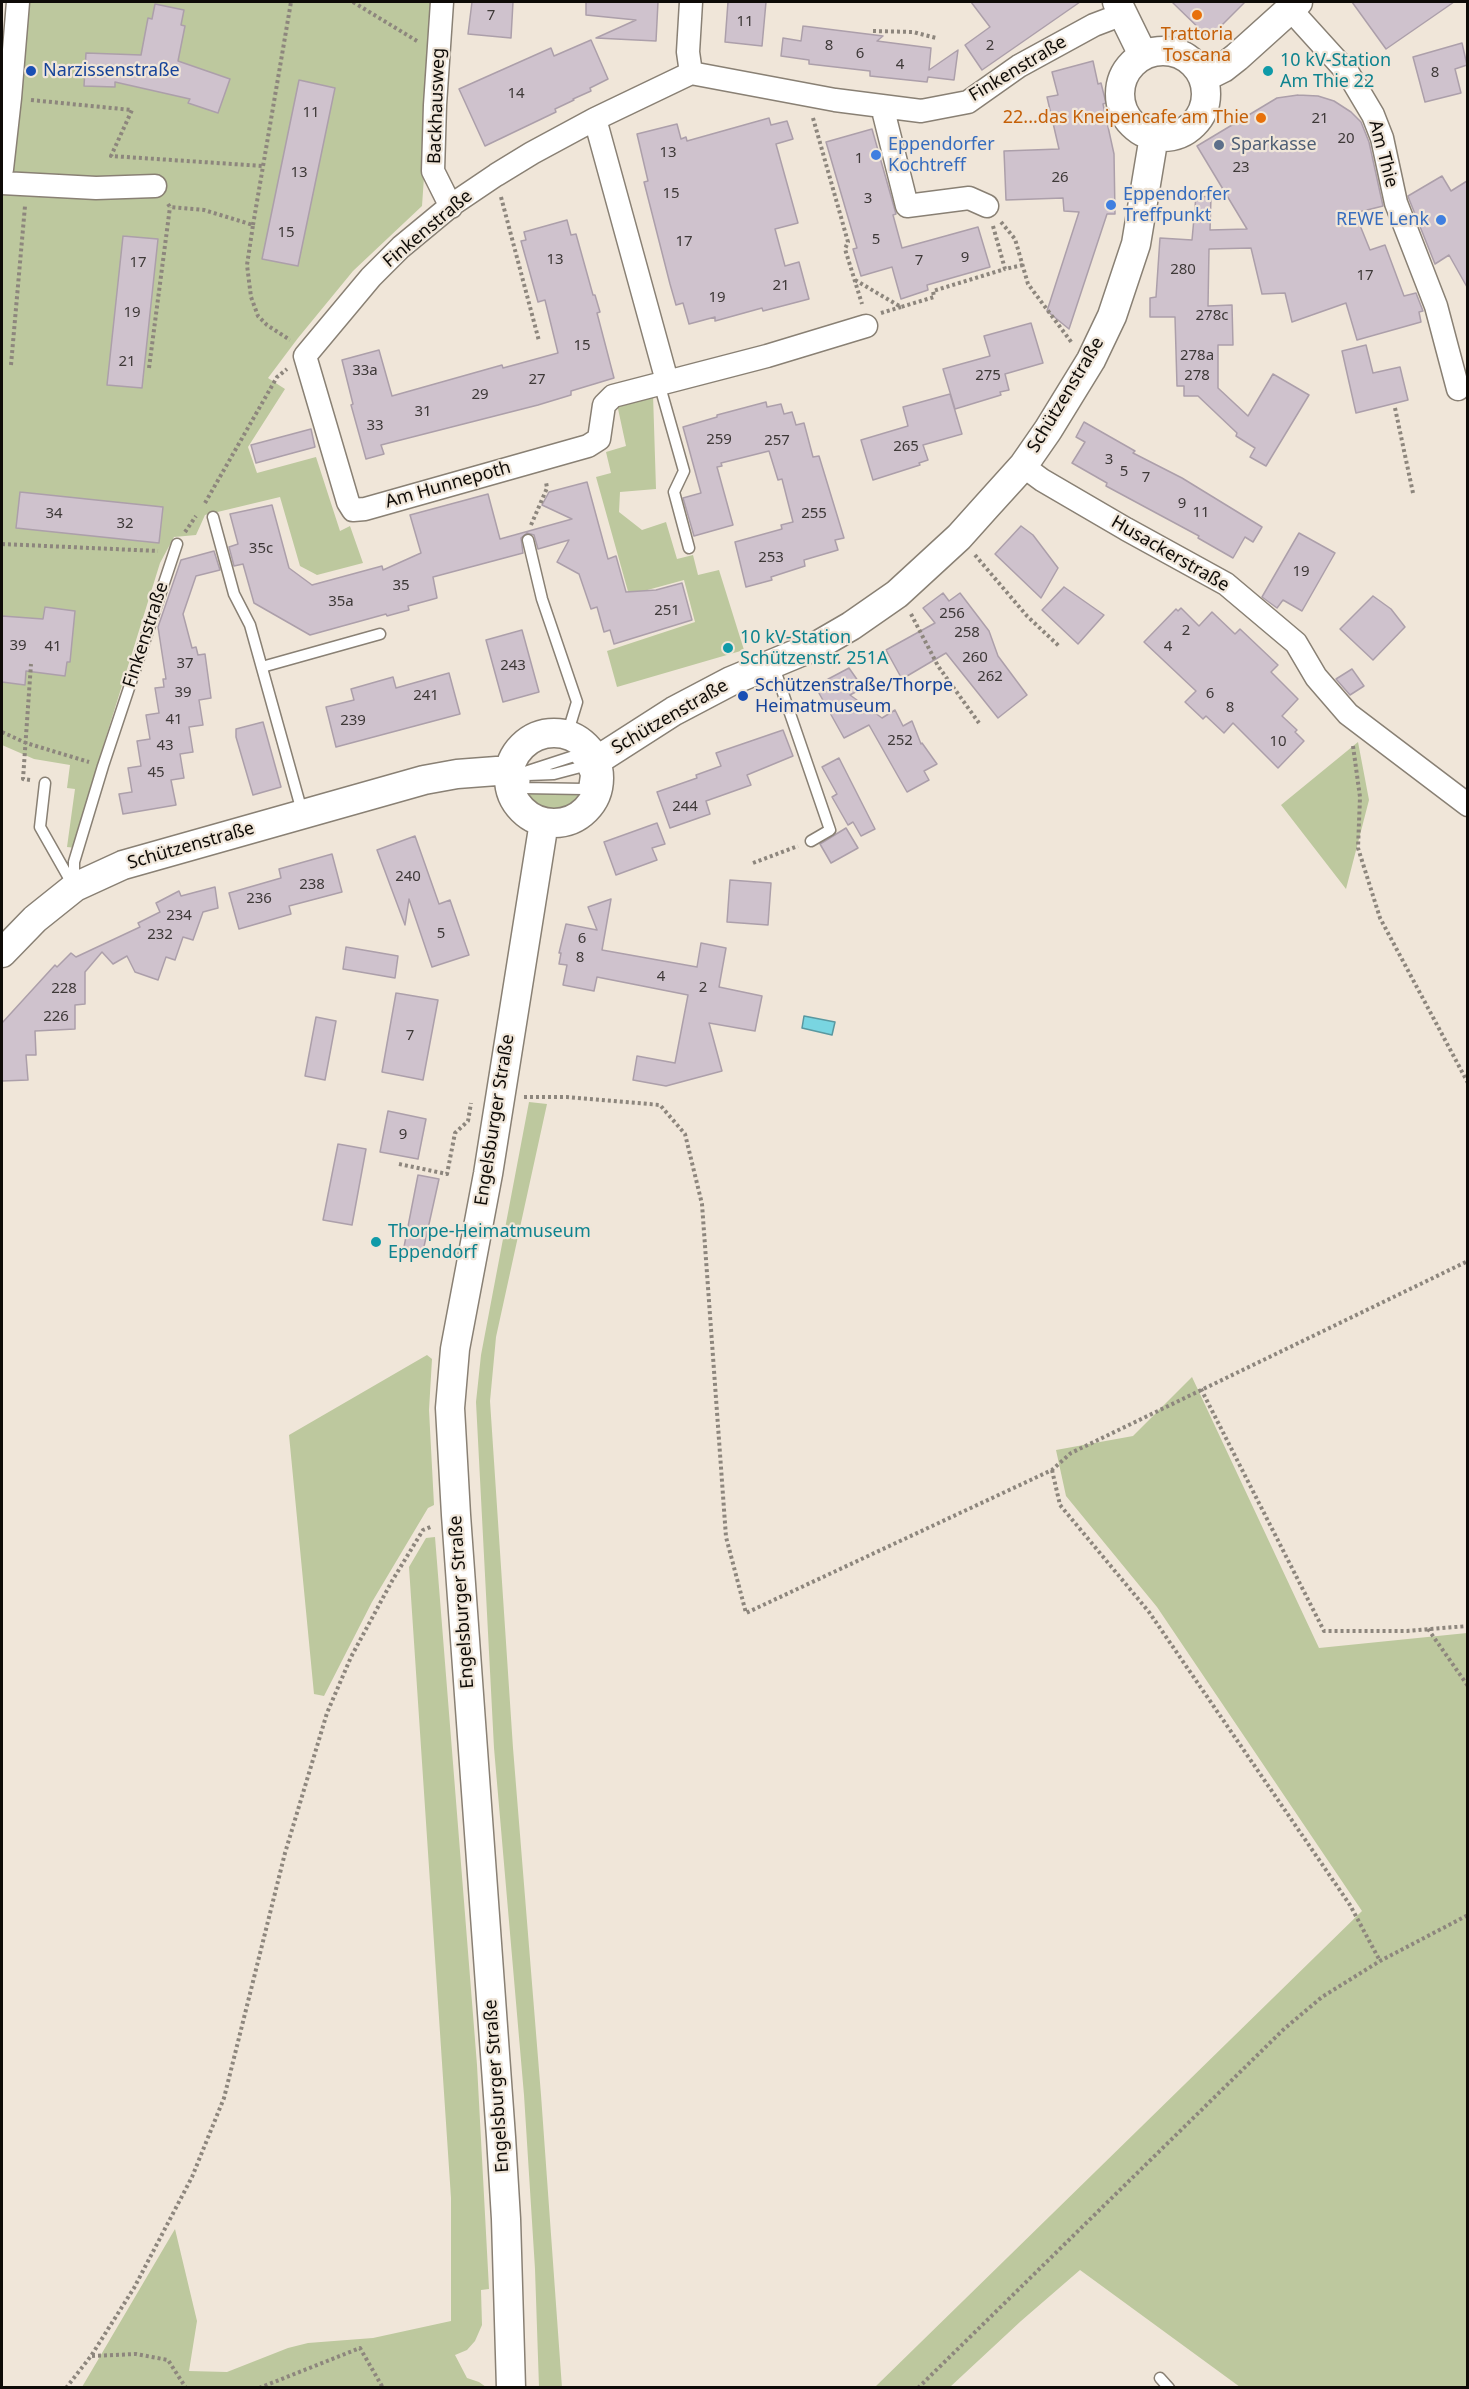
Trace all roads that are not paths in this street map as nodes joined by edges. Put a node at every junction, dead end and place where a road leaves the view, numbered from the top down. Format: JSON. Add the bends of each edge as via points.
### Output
{"nodes":[{"id":1,"x":18,"y":2,"type":"edge"},
{"id":2,"x":442,"y":2,"type":"edge"},
{"id":3,"x":691,"y":2,"type":"edge"},
{"id":4,"x":1294,"y":5,"type":"edge"},
{"id":5,"x":1120,"y":8,"type":"edge"},
{"id":6,"x":1143,"y":55,"type":"junction"},
{"id":7,"x":690,"y":73,"type":"junction"},
{"id":8,"x":1203,"y":78,"type":"junction"},
{"id":9,"x":882,"y":106,"type":"junction"},
{"id":10,"x":595,"y":119,"type":"junction"},
{"id":11,"x":1154,"y":136,"type":"junction"},
{"id":12,"x":2,"y":169,"type":"edge"},
{"id":13,"x":2,"y":183,"type":"edge"},
{"id":14,"x":155,"y":186,"type":"road end"},
{"id":15,"x":987,"y":206,"type":"road end"},
{"id":16,"x":451,"y":207,"type":"junction"},
{"id":17,"x":866,"y":326,"type":"road end"},
{"id":18,"x":304,"y":356,"type":"joint"},
{"id":19,"x":663,"y":382,"type":"junction"},
{"id":20,"x":1458,"y":389,"type":"dead end"},
{"id":21,"x":1023,"y":465,"type":"junction"},
{"id":22,"x":213,"y":517,"type":"dead end"},
{"id":23,"x":528,"y":540,"type":"road end"},
{"id":24,"x":175,"y":548,"type":"road end"},
{"id":25,"x":688,"y":548,"type":"dead end"},
{"id":26,"x":380,"y":634,"type":"dead end"},
{"id":27,"x":773,"y":664,"type":"junction"},
{"id":28,"x":262,"y":667,"type":"junction"},
{"id":29,"x":567,"y":735,"type":"junction"},
{"id":30,"x":590,"y":764,"type":"junction"},
{"id":31,"x":517,"y":773,"type":"junction"},
{"id":32,"x":45,"y":783,"type":"road end"},
{"id":33,"x":1467,"y":805,"type":"edge"},
{"id":34,"x":303,"y":815,"type":"junction"},
{"id":35,"x":544,"y":822,"type":"junction"},
{"id":36,"x":811,"y":841,"type":"road end"},
{"id":37,"x":75,"y":887,"type":"junction"},
{"id":38,"x":2,"y":953,"type":"edge"},
{"id":39,"x":1160,"y":2378,"type":"dead end"},
{"id":40,"x":511,"y":2388,"type":"edge"},
{"id":41,"x":1169,"y":2388,"type":"edge"}],
"edges":[{"from":1,"to":12,"type":"street"},
{"from":2,"to":16,"type":"street","name":"Backhausweg","via":[[433,171]]},
{"from":3,"to":7,"type":"street"},
{"from":4,"to":8,"type":"street","via":[[1237,57]]},
{"from":4,"to":20,"type":"street","name":"Am Thie","via":[[1348,73],[1373,115],[1396,203],[1436,306]]},
{"from":5,"to":6,"type":"street"},
{"from":5,"to":9,"type":"street","name":"Finkenstraße","via":[[1019,66],[968,102],[921,111]]},
{"from":6,"to":8,"type":"street","via":[[1174,52],[1188,59]]},
{"from":6,"to":11,"type":"street","via":[[1122,77],[1120,100],[1124,114],[1134,126]]},
{"from":7,"to":9,"type":"street","name":"Finkenstraße"},
{"from":7,"to":10,"type":"street","name":"Finkenstraße"},
{"from":8,"to":11,"type":"street","via":[[1205,100],[1196,121],[1177,134]]},
{"from":9,"to":15,"type":"street","via":[[907,206],[969,198]]},
{"from":10,"to":16,"type":"street","name":"Finkenstraße","via":[[496,175]]},
{"from":10,"to":19,"type":"street"},
{"from":11,"to":21,"type":"street","name":"Schützenstraße","via":[[1136,244],[1112,316],[1090,360]]},
{"from":13,"to":14,"type":"street","via":[[96,188]]},
{"from":16,"to":18,"type":"street","name":"Finkenstraße","via":[[371,277]]},
{"from":17,"to":19,"type":"street","name":"Am Hunnepoth"},
{"from":18,"to":19,"type":"street","name":"Am Hunnepoth","via":[[353,510],[588,446],[599,438],[604,405],[613,396]]},
{"from":19,"to":25,"type":"lane","via":[[684,471],[674,492]]},
{"from":21,"to":27,"type":"street","name":"Schützenstraße","via":[[958,537],[897,594],[827,640]]},
{"from":21,"to":33,"type":"street","name":"Husackerstraße","via":[[1042,480],[1226,584],[1296,642],[1316,677],[1348,714]]},
{"from":22,"to":28,"type":"lane","via":[[234,594],[250,625]]},
{"from":23,"to":29,"type":"lane","via":[[542,599],[577,702]]},
{"from":24,"to":37,"type":"lane","name":"Finkenstraße","via":[[74,862]]},
{"from":26,"to":28,"type":"lane"},
{"from":27,"to":30,"type":"street","name":"Schützenstraße","via":[[674,711]]},
{"from":27,"to":36,"type":"lane","via":[[830,830]]},
{"from":28,"to":34,"type":"lane"},
{"from":29,"to":30,"type":"street","via":[[584,744]]},
{"from":29,"to":31,"type":"street","via":[[538,736],[525,744],[515,755]]},
{"from":30,"to":31,"type":"lane","name":"Schützenstraße","via":[[554,774]]},
{"from":30,"to":31,"type":"lane","via":[[584,789],[524,788]]},
{"from":30,"to":35,"type":"street","via":[[599,773],[593,801],[572,820]]},
{"from":31,"to":34,"type":"street","name":"Schützenstraße","via":[[457,774],[424,780]]},
{"from":31,"to":35,"type":"street","via":[[509,783],[513,796],[520,808]]},
{"from":32,"to":37,"type":"lane","via":[[40,827]]},
{"from":34,"to":37,"type":"street","name":"Schützenstraße","via":[[123,865]]},
{"from":35,"to":40,"type":"street","name":"Engelsburger Straße","via":[[486,1095],[451,1383],[450,1432],[503,2172]]},
{"from":37,"to":38,"type":"street","name":"Schützenstraße","via":[[35,919]]},
{"from":39,"to":41,"type":"lane"}]}
